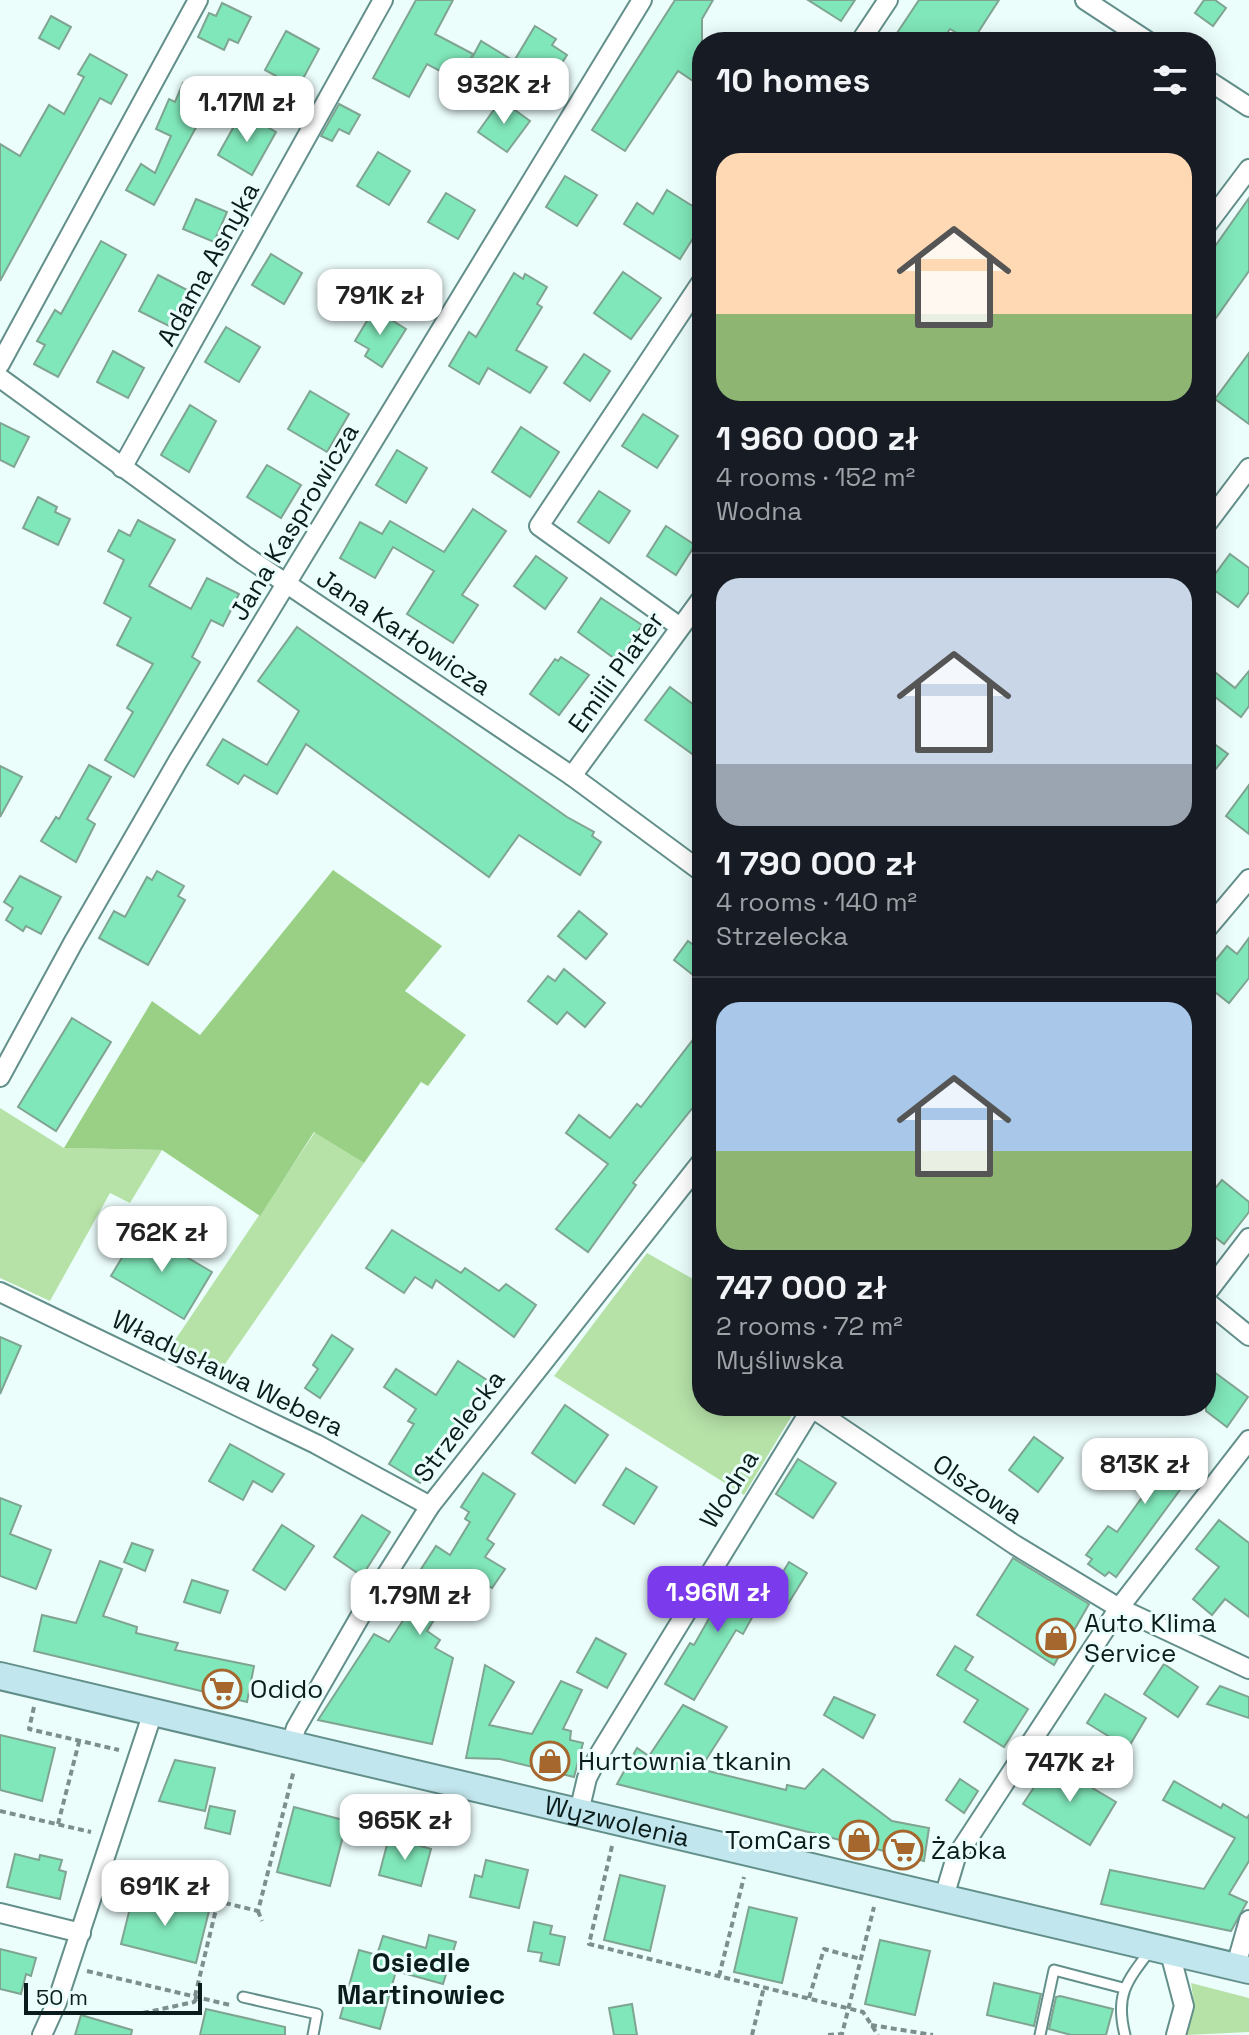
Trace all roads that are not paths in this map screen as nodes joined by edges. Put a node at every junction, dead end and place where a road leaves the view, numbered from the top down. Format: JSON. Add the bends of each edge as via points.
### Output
{"nodes":[{"id":1,"x":198,"y":0,"type":"edge"},
{"id":2,"x":383,"y":0,"type":"edge"},
{"id":3,"x":642,"y":0,"type":"edge"},
{"id":4,"x":888,"y":0,"type":"edge"},
{"id":5,"x":1085,"y":0,"type":"edge"},
{"id":6,"x":867,"y":32,"type":"edge"},
{"id":7,"x":1121,"y":32,"type":"edge"},
{"id":8,"x":1216,"y":86,"type":"edge"},
{"id":9,"x":1249,"y":107,"type":"edge"},
{"id":10,"x":1249,"y":169,"type":"edge"},
{"id":11,"x":1216,"y":213,"type":"edge"},
{"id":12,"x":692,"y":296,"type":"edge"},
{"id":13,"x":0,"y":364,"type":"edge"},
{"id":14,"x":0,"y":378,"type":"edge"},
{"id":15,"x":122,"y":468,"type":"junction"},
{"id":16,"x":1249,"y":468,"type":"edge"},
{"id":17,"x":1216,"y":512,"type":"edge"},
{"id":18,"x":287,"y":584,"type":"junction"},
{"id":19,"x":692,"y":611,"type":"edge"},
{"id":20,"x":680,"y":627,"type":"junction"},
{"id":21,"x":572,"y":776,"type":"junction"},
{"id":22,"x":692,"y":865,"type":"edge"},
{"id":23,"x":1249,"y":879,"type":"edge"},
{"id":24,"x":1216,"y":918,"type":"edge"},
{"id":25,"x":0,"y":1077,"type":"edge"},
{"id":26,"x":692,"y":1174,"type":"edge"},
{"id":27,"x":1249,"y":1238,"type":"edge"},
{"id":28,"x":1216,"y":1281,"type":"edge"},
{"id":29,"x":0,"y":1292,"type":"edge"},
{"id":30,"x":1216,"y":1309,"type":"edge"},
{"id":31,"x":1249,"y":1336,"type":"edge"},
{"id":32,"x":806,"y":1416,"type":"edge"},
{"id":33,"x":825,"y":1416,"type":"edge"},
{"id":34,"x":1249,"y":1440,"type":"edge"},
{"id":35,"x":430,"y":1506,"type":"junction"},
{"id":36,"x":1119,"y":1608,"type":"junction"},
{"id":37,"x":1249,"y":1669,"type":"edge"},
{"id":38,"x":0,"y":1676,"type":"edge"},
{"id":39,"x":153,"y":1712,"type":"junction"},
{"id":40,"x":292,"y":1757,"type":"junction"},
{"id":41,"x":579,"y":1812,"type":"junction"},
{"id":42,"x":944,"y":1897,"type":"junction"},
{"id":43,"x":0,"y":1913,"type":"edge"},
{"id":44,"x":1249,"y":1920,"type":"edge"},
{"id":45,"x":81,"y":1933,"type":"junction"},
{"id":46,"x":1161,"y":1951,"type":"junction"},
{"id":47,"x":1244,"y":1972,"type":"edge"},
{"id":48,"x":1123,"y":1988,"type":"junction"},
{"id":49,"x":241,"y":2002,"type":"road end"},
{"id":50,"x":42,"y":2035,"type":"edge"},
{"id":51,"x":313,"y":2035,"type":"edge"},
{"id":52,"x":1040,"y":2035,"type":"edge"},
{"id":53,"x":1125,"y":2035,"type":"edge"},
{"id":54,"x":1176,"y":2035,"type":"edge"}],
"edges":[{"from":1,"to":13,"type":"street"},
{"from":2,"to":15,"type":"street","name":"Adama Asnyka"},
{"from":3,"to":18,"type":"street","name":"Jana Kasprowicza"},
{"from":4,"to":6,"type":"street"},
{"from":5,"to":7,"type":"street"},
{"from":8,"to":9,"type":"street"},
{"from":10,"to":11,"type":"street"},
{"from":12,"to":20,"type":"street","via":[[539,526]]},
{"from":14,"to":15,"type":"street","name":"Jana Karłowicza"},
{"from":15,"to":18,"type":"street","name":"Jana Karłowicza"},
{"from":16,"to":17,"type":"street"},
{"from":18,"to":21,"type":"street","name":"Jana Karłowicza"},
{"from":18,"to":25,"type":"street","name":"Jana Kasprowicza","via":[[178,761]]},
{"from":19,"to":20,"type":"street","name":"Emilii Plater"},
{"from":20,"to":21,"type":"street","name":"Emilii Plater"},
{"from":21,"to":22,"type":"street","name":"Jana Karłowicza"},
{"from":23,"to":24,"type":"street"},
{"from":26,"to":35,"type":"street","name":"Strzelecka"},
{"from":27,"to":28,"type":"street"},
{"from":29,"to":35,"type":"street","name":"Władysława Webera","via":[[316,1444]]},
{"from":30,"to":31,"type":"street"},
{"from":32,"to":41,"type":"street","name":"Wodna","via":[[600,1753]]},
{"from":33,"to":36,"type":"street","name":"Olszowa","via":[[1015,1545]]},
{"from":34,"to":36,"type":"street"},
{"from":35,"to":40,"type":"street","name":"Strzelecka","via":[[296,1728]]},
{"from":36,"to":37,"type":"street","name":"Olszowa"},
{"from":36,"to":42,"type":"street","via":[[956,1857]]},
{"from":38,"to":39,"type":"main road","name":"Wyzwolenia"},
{"from":39,"to":40,"type":"main road","name":"Wyzwolenia"},
{"from":39,"to":45,"type":"street"},
{"from":40,"to":41,"type":"main road","name":"Wyzwolenia"},
{"from":41,"to":42,"type":"main road","name":"Wyzwolenia"},
{"from":42,"to":46,"type":"main road","name":"Wyzwolenia"},
{"from":43,"to":45,"type":"street"},
{"from":44,"to":47,"type":"street"},
{"from":45,"to":50,"type":"street"},
{"from":46,"to":47,"type":"main road","name":"Wyzwolenia"},
{"from":46,"to":48,"type":"lane"},
{"from":46,"to":54,"type":"street","via":[[1184,2006]]},
{"from":48,"to":52,"type":"lane","via":[[1054,1970]]},
{"from":48,"to":53,"type":"lane"},
{"from":49,"to":51,"type":"lane","via":[[317,2014]]}]}
